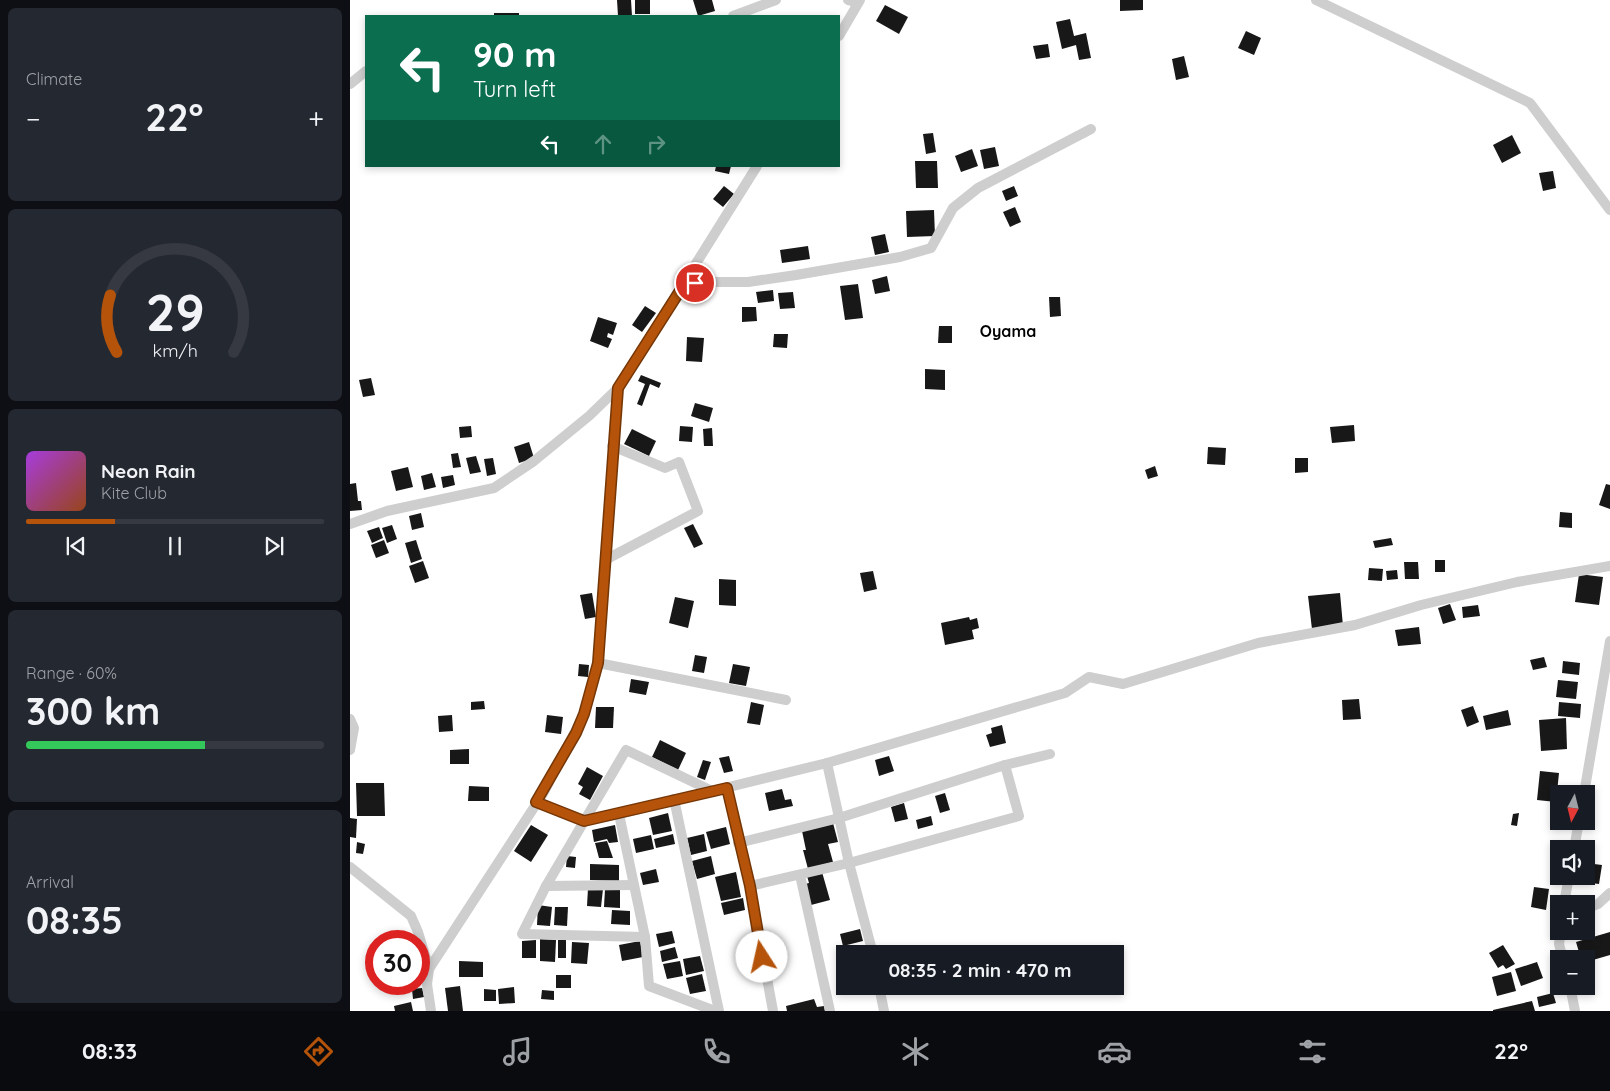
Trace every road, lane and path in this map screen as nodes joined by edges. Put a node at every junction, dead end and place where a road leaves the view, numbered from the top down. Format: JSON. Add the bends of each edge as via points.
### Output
{"nodes":[{"id":1,"x":776,"y":0,"type":"edge"},
{"id":2,"x":1316,"y":0,"type":"edge"},
{"id":3,"x":855,"y":1,"type":"edge"},
{"id":4,"x":737,"y":15,"type":"edge"},
{"id":5,"x":840,"y":34,"type":"edge"},
{"id":6,"x":365,"y":72,"type":"edge"},
{"id":7,"x":350,"y":84,"type":"edge"},
{"id":8,"x":1091,"y":129,"type":"dead end"},
{"id":9,"x":757,"y":167,"type":"edge"},
{"id":10,"x":1610,"y":210,"type":"edge"},
{"id":11,"x":683,"y":286,"type":"junction"},
{"id":12,"x":618,"y":388,"type":"junction"},
{"id":13,"x":612,"y":446,"type":"junction"},
{"id":14,"x":350,"y":524,"type":"edge"},
{"id":15,"x":605,"y":560,"type":"junction"},
{"id":16,"x":1610,"y":566,"type":"edge"},
{"id":17,"x":1610,"y":641,"type":"edge"},
{"id":18,"x":598,"y":663,"type":"junction"},
{"id":19,"x":786,"y":700,"type":"dead end"},
{"id":20,"x":350,"y":719,"type":"edge"},
{"id":21,"x":350,"y":750,"type":"edge"},
{"id":22,"x":1050,"y":754,"type":"dead end"},
{"id":23,"x":827,"y":763,"type":"junction"},
{"id":24,"x":1005,"y":765,"type":"junction"},
{"id":25,"x":1586,"y":785,"type":"edge"},
{"id":26,"x":727,"y":788,"type":"junction"},
{"id":27,"x":712,"y":791,"type":"junction"},
{"id":28,"x":674,"y":799,"type":"junction"},
{"id":29,"x":536,"y":802,"type":"junction"},
{"id":30,"x":618,"y":814,"type":"junction"},
{"id":31,"x":839,"y":818,"type":"junction"},
{"id":32,"x":584,"y":821,"type":"junction"},
{"id":33,"x":738,"y":843,"type":"junction"},
{"id":34,"x":848,"y":863,"type":"junction"},
{"id":35,"x":350,"y":867,"type":"edge"},
{"id":36,"x":800,"y":875,"type":"junction"},
{"id":37,"x":634,"y":885,"type":"junction"},
{"id":38,"x":546,"y":886,"type":"junction"},
{"id":39,"x":750,"y":886,"type":"junction"},
{"id":40,"x":1610,"y":892,"type":"edge"},
{"id":41,"x":1595,"y":905,"type":"edge"},
{"id":42,"x":417,"y":930,"type":"edge"},
{"id":43,"x":645,"y":936,"type":"junction"},
{"id":44,"x":871,"y":945,"type":"edge"},
{"id":45,"x":430,"y":967,"type":"edge"},
{"id":46,"x":429,"y":995,"type":"edge"},
{"id":47,"x":881,"y":995,"type":"edge"},
{"id":48,"x":1572,"y":995,"type":"edge"},
{"id":49,"x":431,"y":1011,"type":"edge"},
{"id":50,"x":717,"y":1011,"type":"edge"},
{"id":51,"x":773,"y":1011,"type":"edge"},
{"id":52,"x":830,"y":1011,"type":"edge"},
{"id":53,"x":884,"y":1011,"type":"edge"},
{"id":54,"x":1575,"y":1011,"type":"edge"}],
"edges":[{"from":1,"to":4,"type":"street"},
{"from":2,"to":10,"type":"street","via":[[1530,104]]},
{"from":3,"to":5,"type":"street"},
{"from":6,"to":7,"type":"street"},
{"from":8,"to":11,"type":"street","via":[[978,188],[952,208],[931,248],[900,257],[796,275]]},
{"from":9,"to":11,"type":"street"},
{"from":11,"to":12,"type":"street"},
{"from":12,"to":13,"type":"street"},
{"from":12,"to":14,"type":"street","via":[[534,461],[494,488],[387,510]]},
{"from":13,"to":15,"type":"street"},
{"from":13,"to":15,"type":"street","via":[[665,468],[679,462],[698,511]]},
{"from":15,"to":18,"type":"street"},
{"from":16,"to":23,"type":"street","via":[[1517,582],[1355,625],[1258,643],[1123,684],[1089,677],[1065,694]]},
{"from":17,"to":25,"type":"street"},
{"from":18,"to":19,"type":"street"},
{"from":18,"to":29,"type":"street","via":[[584,714]]},
{"from":20,"to":21,"type":"street","via":[[354,728]]},
{"from":22,"to":24,"type":"street"},
{"from":23,"to":26,"type":"street"},
{"from":23,"to":31,"type":"street"},
{"from":24,"to":31,"type":"street"},
{"from":24,"to":34,"type":"street","via":[[1019,816]]},
{"from":26,"to":27,"type":"street"},
{"from":26,"to":33,"type":"street"},
{"from":27,"to":28,"type":"street"},
{"from":27,"to":32,"type":"street","via":[[626,750]]},
{"from":28,"to":30,"type":"street"},
{"from":28,"to":50,"type":"street"},
{"from":29,"to":32,"type":"street"},
{"from":29,"to":45,"type":"street"},
{"from":30,"to":32,"type":"street"},
{"from":30,"to":37,"type":"street"},
{"from":31,"to":33,"type":"street"},
{"from":31,"to":34,"type":"street"},
{"from":32,"to":38,"type":"street"},
{"from":33,"to":39,"type":"street"},
{"from":34,"to":36,"type":"street"},
{"from":34,"to":44,"type":"street"},
{"from":35,"to":42,"type":"street","via":[[411,916]]},
{"from":36,"to":39,"type":"street"},
{"from":36,"to":52,"type":"street"},
{"from":37,"to":38,"type":"street"},
{"from":37,"to":43,"type":"street"},
{"from":38,"to":43,"type":"street","via":[[522,934]]},
{"from":39,"to":51,"type":"street"},
{"from":40,"to":41,"type":"street"},
{"from":43,"to":50,"type":"street","via":[[649,986]]},
{"from":46,"to":49,"type":"street"},
{"from":47,"to":53,"type":"street"},
{"from":48,"to":54,"type":"street"}]}
